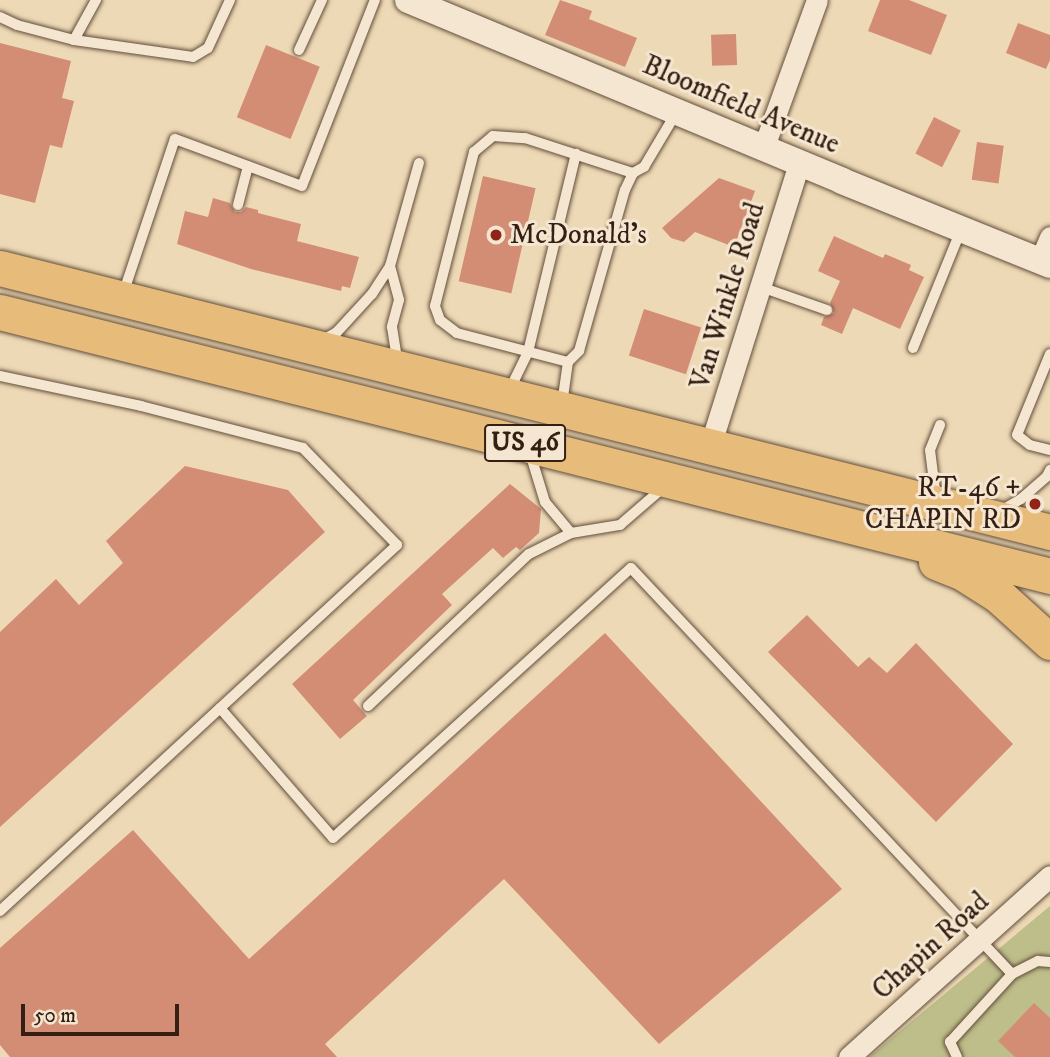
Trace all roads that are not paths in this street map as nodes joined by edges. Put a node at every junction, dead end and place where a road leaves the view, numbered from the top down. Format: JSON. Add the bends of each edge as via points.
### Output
{"nodes":[{"id":1,"x":96,"y":0,"type":"edge"},
{"id":2,"x":230,"y":0,"type":"edge"},
{"id":3,"x":322,"y":0,"type":"edge"},
{"id":4,"x":375,"y":0,"type":"edge"},
{"id":5,"x":408,"y":0,"type":"edge"},
{"id":6,"x":817,"y":0,"type":"edge"},
{"id":7,"x":0,"y":17,"type":"edge"},
{"id":8,"x":74,"y":40,"type":"junction"},
{"id":9,"x":299,"y":50,"type":"dead end"},
{"id":10,"x":676,"y":112,"type":"junction"},
{"id":11,"x":764,"y":149,"type":"junction"},
{"id":12,"x":576,"y":154,"type":"junction"},
{"id":13,"x":419,"y":163,"type":"dead end"},
{"id":14,"x":799,"y":164,"type":"junction"},
{"id":15,"x":248,"y":166,"type":"junction"},
{"id":16,"x":633,"y":173,"type":"junction"},
{"id":17,"x":238,"y":205,"type":"dead end"},
{"id":18,"x":961,"y":230,"type":"junction"},
{"id":19,"x":1047,"y":254,"type":"edge"},
{"id":20,"x":390,"y":266,"type":"junction"},
{"id":21,"x":0,"y":268,"type":"edge"},
{"id":22,"x":761,"y":287,"type":"junction"},
{"id":23,"x":121,"y":299,"type":"junction"},
{"id":24,"x":827,"y":310,"type":"dead end"},
{"id":25,"x":0,"y":312,"type":"edge"},
{"id":26,"x":312,"y":347,"type":"junction"},
{"id":27,"x":913,"y":348,"type":"dead end"},
{"id":28,"x":528,"y":352,"type":"junction"},
{"id":29,"x":1050,"y":354,"type":"edge"},
{"id":30,"x":568,"y":362,"type":"junction"},
{"id":31,"x":400,"y":370,"type":"junction"},
{"id":32,"x":0,"y":376,"type":"edge"},
{"id":33,"x":506,"y":397,"type":"junction"},
{"id":34,"x":561,"y":410,"type":"junction"},
{"id":35,"x":940,"y":425,"type":"dead end"},
{"id":36,"x":527,"y":443,"type":"junction"},
{"id":37,"x":710,"y":446,"type":"junction"},
{"id":38,"x":1050,"y":450,"type":"edge"},
{"id":39,"x":1050,"y":470,"type":"edge"},
{"id":40,"x":672,"y":480,"type":"junction"},
{"id":41,"x":937,"y":504,"type":"junction"},
{"id":42,"x":991,"y":517,"type":"junction"},
{"id":43,"x":839,"y":522,"type":"junction"},
{"id":44,"x":1050,"y":532,"type":"edge"},
{"id":45,"x":571,"y":533,"type":"junction"},
{"id":46,"x":1050,"y":576,"type":"edge"},
{"id":47,"x":1050,"y":642,"type":"edge"},
{"id":48,"x":368,"y":706,"type":"dead end"},
{"id":49,"x":220,"y":708,"type":"junction"},
{"id":50,"x":1050,"y":876,"type":"edge"},
{"id":51,"x":0,"y":911,"type":"edge"},
{"id":52,"x":981,"y":938,"type":"junction"},
{"id":53,"x":1050,"y":962,"type":"edge"},
{"id":54,"x":1012,"y":974,"type":"junction"},
{"id":55,"x":849,"y":1057,"type":"edge"},
{"id":56,"x":957,"y":1057,"type":"edge"}],
"edges":[{"from":1,"to":8,"type":"lane"},
{"from":2,"to":8,"type":"lane","via":[[208,48],[193,57]]},
{"from":3,"to":9,"type":"lane"},
{"from":4,"to":15,"type":"lane","via":[[302,186]]},
{"from":5,"to":10,"type":"street","name":"Bloomfield Avenue"},
{"from":6,"to":11,"type":"street"},
{"from":7,"to":8,"type":"lane"},
{"from":10,"to":11,"type":"street","name":"Bloomfield Avenue"},
{"from":10,"to":16,"type":"lane","via":[[644,167]]},
{"from":11,"to":14,"type":"street","name":"Bloomfield Avenue"},
{"from":12,"to":16,"type":"lane"},
{"from":12,"to":28,"type":"lane"},
{"from":12,"to":28,"type":"lane","via":[[525,138],[493,136],[474,152],[435,306],[440,320],[457,333]]},
{"from":13,"to":20,"type":"lane"},
{"from":14,"to":18,"type":"street","name":"Bloomfield Avenue"},
{"from":14,"to":22,"type":"street","name":"Van Winkle Road"},
{"from":15,"to":17,"type":"lane"},
{"from":15,"to":23,"type":"lane","via":[[175,139]]},
{"from":16,"to":30,"type":"lane","via":[[579,351]]},
{"from":18,"to":19,"type":"street","name":"Bloomfield Avenue"},
{"from":18,"to":27,"type":"lane"},
{"from":20,"to":26,"type":"lane","via":[[337,332]]},
{"from":20,"to":31,"type":"lane","via":[[399,300],[392,327]]},
{"from":21,"to":23,"type":"highway","number":"US 46"},
{"from":22,"to":24,"type":"lane"},
{"from":22,"to":37,"type":"street","name":"Van Winkle Road"},
{"from":23,"to":26,"type":"highway","number":"US 46"},
{"from":25,"to":36,"type":"highway","number":"US 46"},
{"from":26,"to":31,"type":"highway","number":"US 46"},
{"from":28,"to":30,"type":"lane"},
{"from":28,"to":33,"type":"lane"},
{"from":29,"to":38,"type":"lane","via":[[1017,435],[1030,445]]},
{"from":30,"to":34,"type":"lane"},
{"from":31,"to":33,"type":"highway","number":"US 46"},
{"from":32,"to":49,"type":"lane","via":[[303,448],[397,545]]},
{"from":33,"to":34,"type":"highway","number":"US 46"},
{"from":34,"to":37,"type":"highway","number":"US 46"},
{"from":35,"to":41,"type":"lane","via":[[929,465]]},
{"from":36,"to":40,"type":"highway","number":"US 46"},
{"from":36,"to":45,"type":"lane","via":[[545,502]]},
{"from":37,"to":41,"type":"highway","number":"US 46"},
{"from":39,"to":42,"type":"lane","via":[[1021,499]]},
{"from":40,"to":43,"type":"highway","number":"US 46"},
{"from":40,"to":45,"type":"lane","via":[[620,525]]},
{"from":41,"to":42,"type":"highway","number":"US 46"},
{"from":42,"to":44,"type":"highway","number":"US 46"},
{"from":43,"to":46,"type":"highway","number":"US 46"},
{"from":43,"to":47,"type":"highway","via":[[963,573],[998,596]]},
{"from":45,"to":48,"type":"lane","via":[[529,554]]},
{"from":49,"to":51,"type":"lane"},
{"from":49,"to":52,"type":"lane","via":[[333,838],[631,568]]},
{"from":50,"to":52,"type":"street","name":"Chapin Road"},
{"from":52,"to":54,"type":"lane"},
{"from":52,"to":55,"type":"street","name":"Chapin Road"},
{"from":53,"to":54,"type":"lane","via":[[1038,961]]},
{"from":54,"to":56,"type":"lane","via":[[950,1042]]}]}
